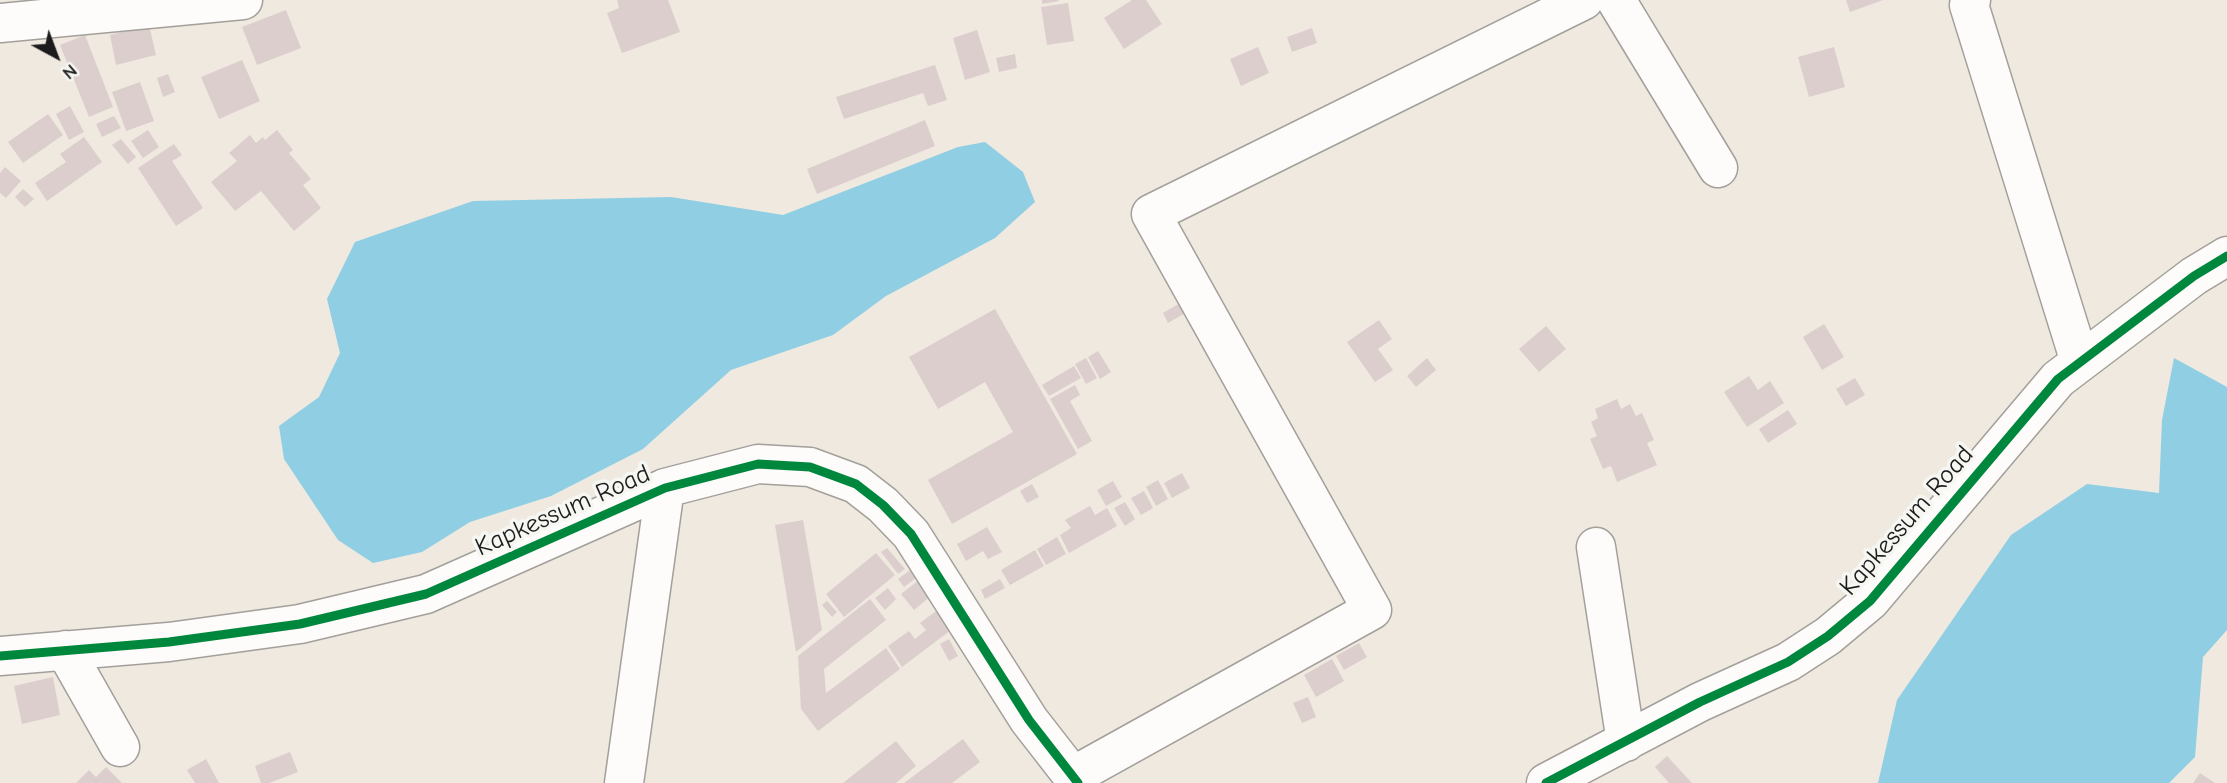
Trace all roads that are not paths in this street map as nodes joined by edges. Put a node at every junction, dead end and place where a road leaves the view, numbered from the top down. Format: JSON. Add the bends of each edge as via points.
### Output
{"nodes":[{"id":1,"x":243,"y":0,"type":"edge"},
{"id":2,"x":1584,"y":0,"type":"edge"},
{"id":3,"x":1616,"y":0,"type":"edge"},
{"id":4,"x":1970,"y":0,"type":"edge"},
{"id":5,"x":0,"y":23,"type":"edge"},
{"id":6,"x":1718,"y":168,"type":"dead end"},
{"id":7,"x":2227,"y":256,"type":"edge"},
{"id":8,"x":2080,"y":362,"type":"junction"},
{"id":9,"x":665,"y":488,"type":"junction"},
{"id":10,"x":1596,"y":547,"type":"dead end"},
{"id":11,"x":65,"y":650,"type":"junction"},
{"id":12,"x":0,"y":656,"type":"edge"},
{"id":13,"x":1626,"y":742,"type":"junction"},
{"id":14,"x":120,"y":747,"type":"dead end"},
{"id":15,"x":1567,"y":779,"type":"edge"},
{"id":16,"x":1076,"y":780,"type":"edge"},
{"id":17,"x":624,"y":783,"type":"edge"}],
"edges":[{"from":1,"to":5,"type":"street"},
{"from":2,"to":16,"type":"street","via":[[1151,214],[1371,610]]},
{"from":3,"to":6,"type":"street"},
{"from":4,"to":8,"type":"street"},
{"from":7,"to":8,"type":"street","name":"Kapkessum Road"},
{"from":8,"to":13,"type":"street","name":"Kapkessum Road","via":[[2058,379],[1870,601],[1788,662]]},
{"from":9,"to":11,"type":"street","name":"Kapkessum Road","via":[[426,594],[300,624]]},
{"from":9,"to":16,"type":"street","name":"Kapkessum Road","via":[[758,464],[810,467],[856,484],[911,534],[1029,720]]},
{"from":9,"to":17,"type":"street"},
{"from":10,"to":13,"type":"street"},
{"from":11,"to":12,"type":"street","name":"Kapkessum Road"},
{"from":11,"to":14,"type":"street"},
{"from":13,"to":15,"type":"street","name":"Kapkessum Road"}]}
